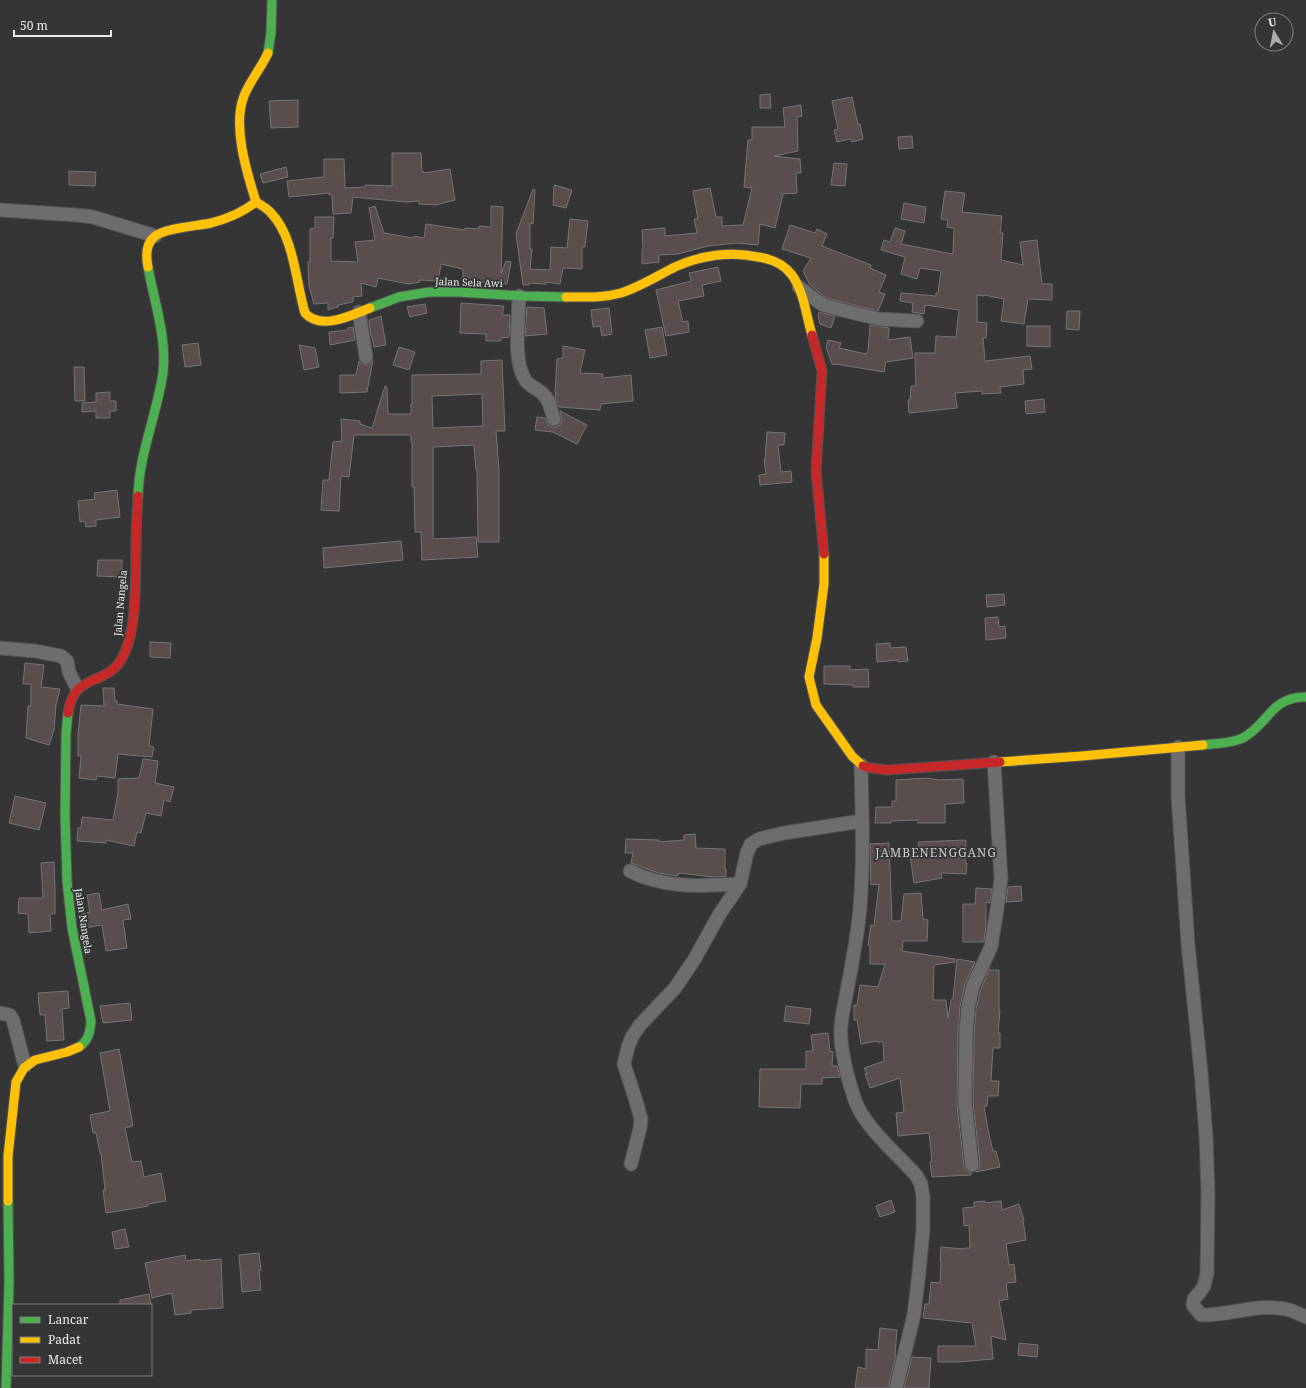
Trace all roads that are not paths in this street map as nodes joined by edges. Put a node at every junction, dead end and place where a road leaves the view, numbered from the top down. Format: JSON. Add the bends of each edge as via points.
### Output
{"nodes":[{"id":1,"x":272,"y":0,"type":"edge"},
{"id":2,"x":256,"y":202,"type":"junction"},
{"id":3,"x":0,"y":210,"type":"edge"},
{"id":4,"x":155,"y":236,"type":"junction"},
{"id":5,"x":799,"y":287,"type":"junction"},
{"id":6,"x":519,"y":296,"type":"junction"},
{"id":7,"x":359,"y":312,"type":"junction"},
{"id":8,"x":917,"y":321,"type":"dead end"},
{"id":9,"x":366,"y":357,"type":"dead end"},
{"id":10,"x":554,"y":419,"type":"dead end"},
{"id":11,"x":0,"y":648,"type":"edge"},
{"id":12,"x":77,"y":688,"type":"junction"},
{"id":13,"x":1306,"y":697,"type":"edge"},
{"id":14,"x":1178,"y":747,"type":"junction"},
{"id":15,"x":994,"y":762,"type":"junction"},
{"id":16,"x":861,"y":764,"type":"junction"},
{"id":17,"x":862,"y":821,"type":"junction"},
{"id":18,"x":630,"y":871,"type":"dead end"},
{"id":19,"x":740,"y":884,"type":"junction"},
{"id":20,"x":0,"y":1013,"type":"edge"},
{"id":21,"x":25,"y":1066,"type":"junction"},
{"id":22,"x":631,"y":1164,"type":"dead end"},
{"id":23,"x":972,"y":1165,"type":"dead end"},
{"id":24,"x":1306,"y":1317,"type":"edge"},
{"id":25,"x":6,"y":1388,"type":"edge"},
{"id":26,"x":896,"y":1388,"type":"edge"}],
"edges":[{"from":1,"to":2,"type":"street","via":[[268,52],[247,91],[240,114],[247,178]]},
{"from":2,"to":4,"type":"street","via":[[245,210],[218,221]]},
{"from":2,"to":7,"type":"street","name":"Jalan Sela Awi","via":[[266,208],[278,223],[288,248],[305,313],[311,319],[326,321]]},
{"from":3,"to":4,"type":"street","via":[[93,217]]},
{"from":4,"to":12,"type":"street","name":"Jalan Nangela","via":[[148,245],[147,254],[157,305],[164,363],[157,406],[138,482],[131,632],[126,650],[117,666]]},
{"from":5,"to":6,"type":"street","name":"Jalan Sela Awi","via":[[787,269],[772,260],[747,255],[729,255],[701,258],[630,290],[602,297]]},
{"from":5,"to":8,"type":"street","via":[[823,305],[879,319]]},
{"from":5,"to":16,"type":"street","name":"Jalan Sela Awi","via":[[822,371],[816,490],[824,550],[824,584],[809,677],[816,705],[852,756]]},
{"from":6,"to":7,"type":"street","name":"Jalan Sela Awi","via":[[439,291],[399,297]]},
{"from":6,"to":10,"type":"street","via":[[518,358],[521,371],[526,381],[544,394]]},
{"from":7,"to":9,"type":"street"},
{"from":11,"to":12,"type":"street","via":[[61,656],[67,661]]},
{"from":12,"to":21,"type":"street","name":"Jalan Nangela","via":[[71,699],[65,731],[65,855],[70,913],[91,1029],[86,1041],[76,1049]]},
{"from":13,"to":14,"type":"street","via":[[1281,702],[1253,732],[1240,739]]},
{"from":14,"to":15,"type":"street"},
{"from":14,"to":24,"type":"street","via":[[1178,796],[1188,944],[1206,1136],[1208,1193],[1207,1273],[1204,1286],[1194,1299],[1193,1305],[1201,1316],[1272,1307],[1286,1309]]},
{"from":15,"to":16,"type":"street","via":[[887,770]]},
{"from":15,"to":23,"type":"street","via":[[1001,879],[991,947],[973,986],[968,1008],[965,1104]]},
{"from":16,"to":17,"type":"street"},
{"from":17,"to":19,"type":"street","via":[[784,833],[755,841],[747,853]]},
{"from":17,"to":26,"type":"street","via":[[860,908],[842,1021],[842,1042],[851,1087],[863,1117],[916,1175],[921,1184],[923,1197],[923,1230],[914,1315]]},
{"from":18,"to":19,"type":"street","via":[[658,882],[692,886]]},
{"from":19,"to":22,"type":"street","via":[[675,988],[640,1025],[628,1047],[624,1064],[640,1119]]},
{"from":20,"to":21,"type":"street","via":[[10,1015],[13,1020]]},
{"from":21,"to":25,"type":"street","via":[[15,1087],[8,1156],[9,1282]]}]}
